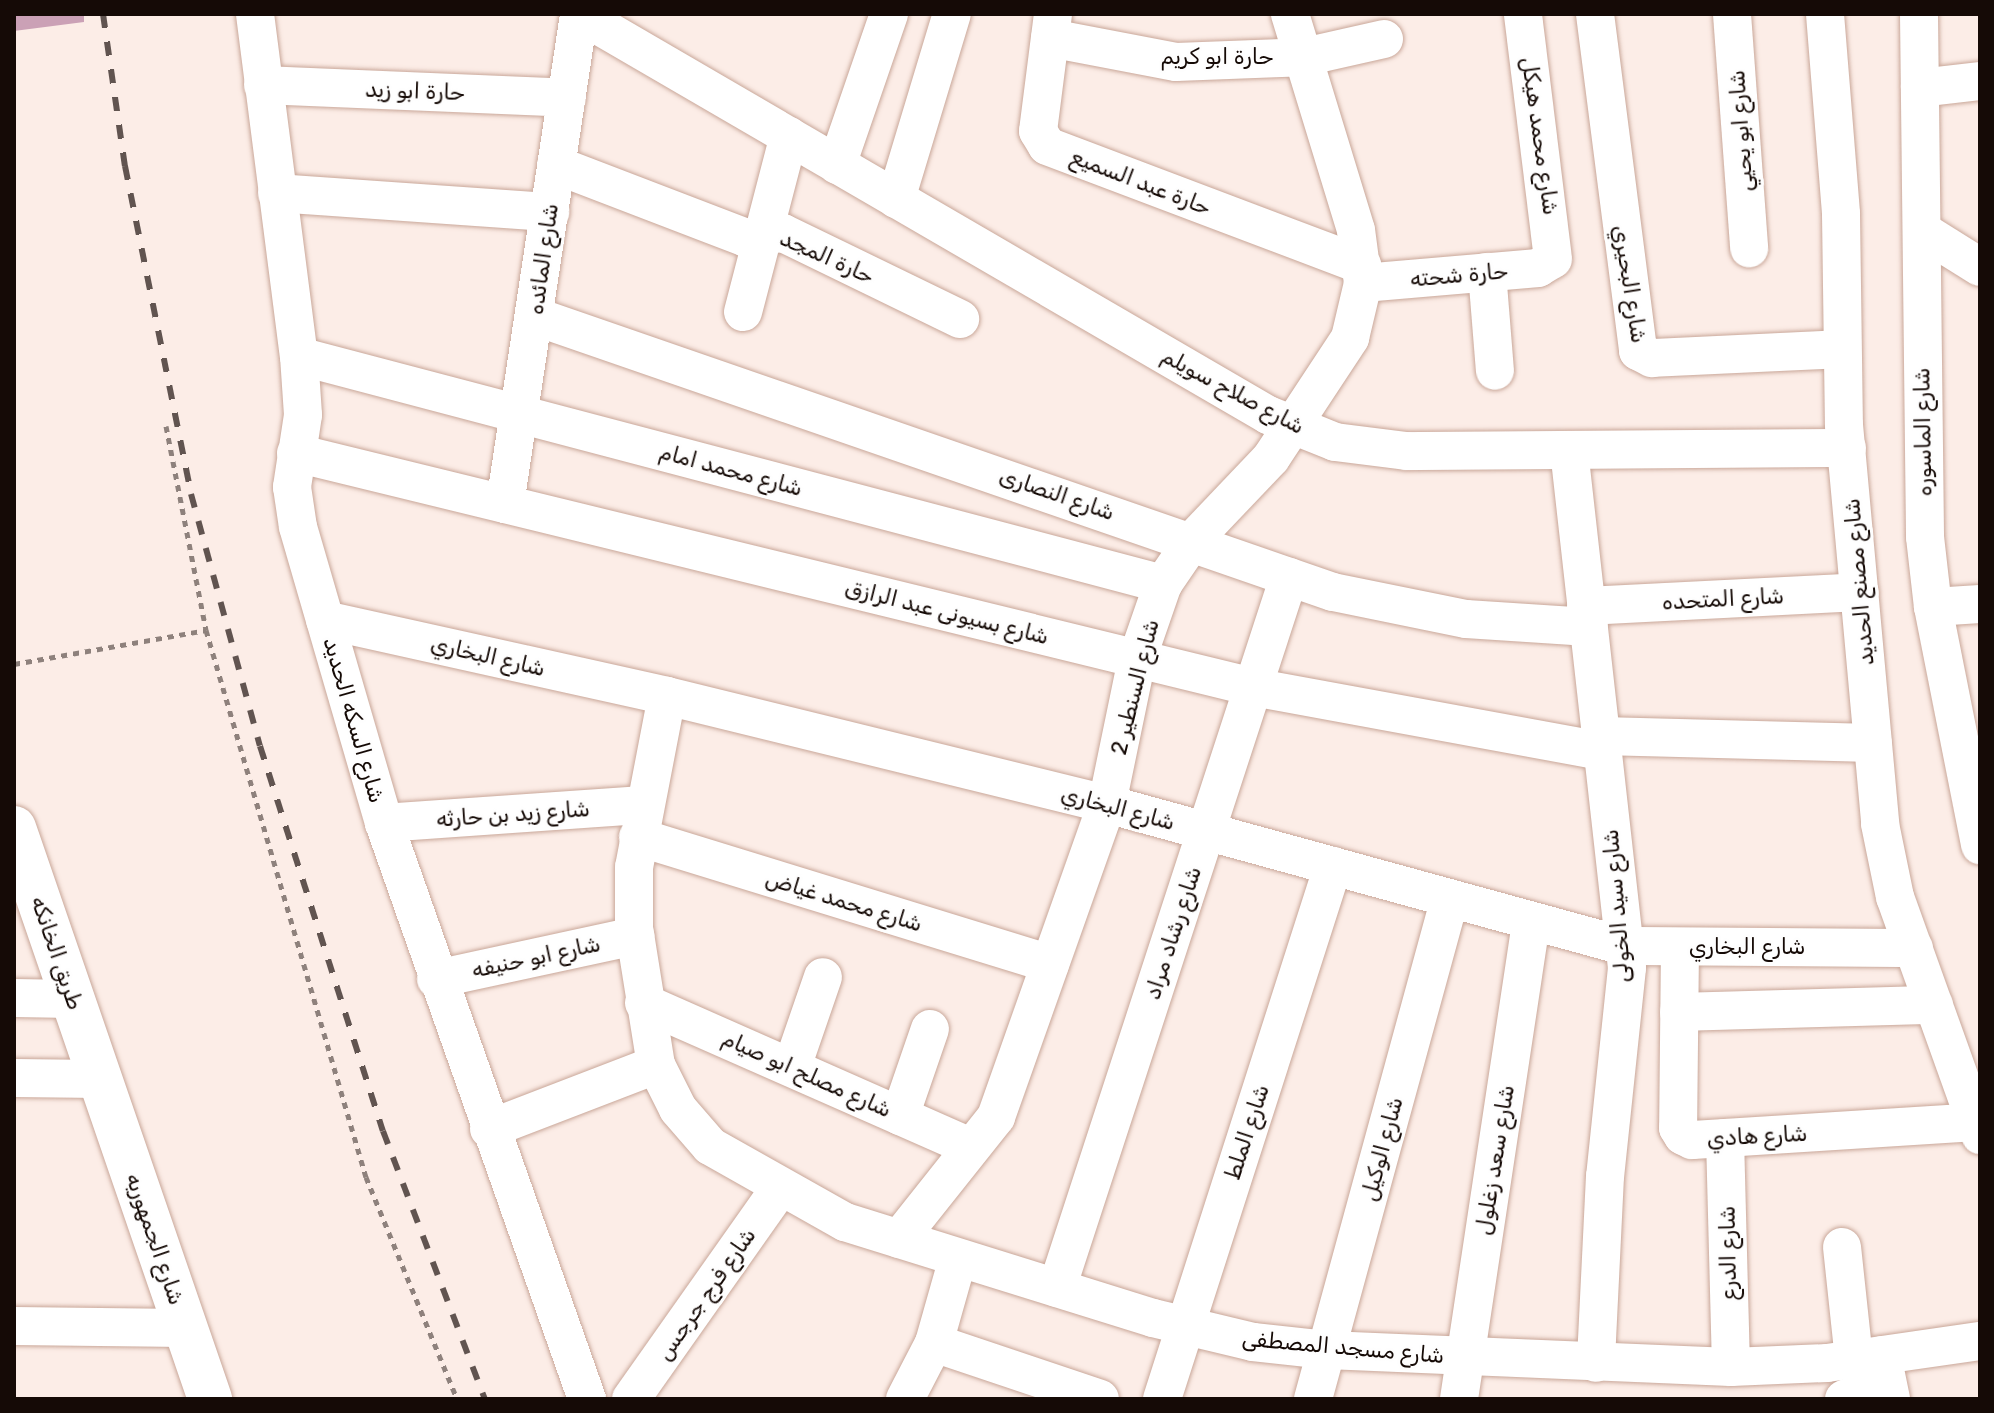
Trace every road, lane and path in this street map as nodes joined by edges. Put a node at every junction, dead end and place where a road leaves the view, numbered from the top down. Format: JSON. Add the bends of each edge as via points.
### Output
{"nodes":[{"id":1,"x":255,"y":14,"type":"edge"},
{"id":2,"x":579,"y":14,"type":"edge"},
{"id":3,"x":889,"y":14,"type":"edge"},
{"id":4,"x":952,"y":14,"type":"edge"},
{"id":5,"x":1290,"y":14,"type":"edge"},
{"id":6,"x":1523,"y":14,"type":"edge"},
{"id":7,"x":1595,"y":14,"type":"edge"},
{"id":8,"x":1732,"y":14,"type":"edge"},
{"id":9,"x":1825,"y":14,"type":"edge"},
{"id":10,"x":1919,"y":14,"type":"edge"},
{"id":11,"x":1052,"y":26,"type":"edge"},
{"id":12,"x":1384,"y":39,"type":"dead end"},
{"id":13,"x":1304,"y":57,"type":"junction"},
{"id":14,"x":1980,"y":81,"type":"edge"},
{"id":15,"x":263,"y":85,"type":"junction"},
{"id":16,"x":1920,"y":88,"type":"junction"},
{"id":17,"x":567,"y":98,"type":"junction"},
{"id":18,"x":789,"y":136,"type":"junction"},
{"id":19,"x":556,"y":165,"type":"junction"},
{"id":20,"x":837,"y":165,"type":"junction"},
{"id":21,"x":277,"y":193,"type":"junction"},
{"id":22,"x":896,"y":199,"type":"junction"},
{"id":23,"x":550,"y":212,"type":"junction"},
{"id":24,"x":1924,"y":232,"type":"junction"},
{"id":25,"x":764,"y":233,"type":"junction"},
{"id":26,"x":1749,"y":248,"type":"dead end"},
{"id":27,"x":1553,"y":259,"type":"joint"},
{"id":28,"x":1980,"y":267,"type":"edge"},
{"id":29,"x":1487,"y":272,"type":"junction"},
{"id":30,"x":1362,"y":274,"type":"junction"},
{"id":31,"x":743,"y":312,"type":"dead end"},
{"id":32,"x":534,"y":316,"type":"junction"},
{"id":33,"x":960,"y":319,"type":"dead end"},
{"id":34,"x":1841,"y":349,"type":"junction"},
{"id":35,"x":299,"y":356,"type":"junction"},
{"id":36,"x":1495,"y":371,"type":"dead end"},
{"id":37,"x":519,"y":414,"type":"junction"},
{"id":38,"x":166,"y":426,"type":"dead end"},
{"id":39,"x":1295,"y":426,"type":"junction"},
{"id":40,"x":1847,"y":448,"type":"junction"},
{"id":41,"x":1569,"y":450,"type":"junction"},
{"id":42,"x":296,"y":453,"type":"junction"},
{"id":43,"x":505,"y":504,"type":"junction"},
{"id":44,"x":1193,"y":540,"type":"junction"},
{"id":45,"x":1289,"y":577,"type":"junction"},
{"id":46,"x":1163,"y":584,"type":"junction"},
{"id":47,"x":1860,"y":592,"type":"junction"},
{"id":48,"x":1980,"y":604,"type":"edge"},
{"id":49,"x":1933,"y":607,"type":"junction"},
{"id":50,"x":1588,"y":616,"type":"junction"},
{"id":51,"x":325,"y":620,"type":"junction"},
{"id":52,"x":206,"y":630,"type":"junction"},
{"id":53,"x":1137,"y":659,"type":"junction"},
{"id":54,"x":14,"y":664,"type":"edge"},
{"id":55,"x":1253,"y":687,"type":"junction"},
{"id":56,"x":667,"y":696,"type":"junction"},
{"id":57,"x":1602,"y":743,"type":"junction"},
{"id":58,"x":1873,"y":743,"type":"junction"},
{"id":59,"x":1107,"y":804,"type":"junction"},
{"id":60,"x":640,"y":821,"type":"junction"},
{"id":61,"x":384,"y":823,"type":"junction"},
{"id":62,"x":1206,"y":831,"type":"junction"},
{"id":63,"x":16,"y":839,"type":"edge"},
{"id":64,"x":1980,"y":845,"type":"edge"},
{"id":65,"x":1333,"y":866,"type":"junction"},
{"id":66,"x":1450,"y":898,"type":"junction"},
{"id":67,"x":1531,"y":921,"type":"junction"},
{"id":68,"x":635,"y":936,"type":"junction"},
{"id":69,"x":1624,"y":946,"type":"junction"},
{"id":70,"x":1680,"y":947,"type":"junction"},
{"id":71,"x":1914,"y":948,"type":"junction"},
{"id":72,"x":1050,"y":964,"type":"junction"},
{"id":73,"x":823,"y":977,"type":"dead end"},
{"id":74,"x":436,"y":979,"type":"junction"},
{"id":75,"x":14,"y":998,"type":"edge"},
{"id":76,"x":73,"y":999,"type":"junction"},
{"id":77,"x":644,"y":1003,"type":"junction"},
{"id":78,"x":1934,"y":1005,"type":"junction"},
{"id":79,"x":1679,"y":1012,"type":"junction"},
{"id":80,"x":930,"y":1029,"type":"dead end"},
{"id":81,"x":656,"y":1065,"type":"junction"},
{"id":82,"x":792,"y":1067,"type":"junction"},
{"id":83,"x":14,"y":1078,"type":"edge"},
{"id":84,"x":100,"y":1079,"type":"junction"},
{"id":85,"x":900,"y":1116,"type":"junction"},
{"id":86,"x":489,"y":1129,"type":"junction"},
{"id":87,"x":1978,"y":1129,"type":"edge"},
{"id":88,"x":1725,"y":1138,"type":"junction"},
{"id":89,"x":970,"y":1147,"type":"junction"},
{"id":90,"x":780,"y":1188,"type":"junction"},
{"id":91,"x":899,"y":1239,"type":"junction"},
{"id":92,"x":1842,"y":1247,"type":"dead end"},
{"id":93,"x":958,"y":1258,"type":"junction"},
{"id":94,"x":1057,"y":1288,"type":"junction"},
{"id":95,"x":14,"y":1326,"type":"edge"},
{"id":96,"x":1185,"y":1326,"type":"junction"},
{"id":97,"x":185,"y":1328,"type":"junction"},
{"id":98,"x":1980,"y":1341,"type":"edge"},
{"id":99,"x":934,"y":1343,"type":"junction"},
{"id":100,"x":1327,"y":1350,"type":"junction"},
{"id":101,"x":1465,"y":1357,"type":"junction"},
{"id":102,"x":1596,"y":1363,"type":"junction"},
{"id":103,"x":1731,"y":1367,"type":"junction"},
{"id":104,"x":1878,"y":1374,"type":"edge"},
{"id":105,"x":210,"y":1399,"type":"edge"},
{"id":106,"x":457,"y":1399,"type":"edge"},
{"id":107,"x":587,"y":1399,"type":"edge"},
{"id":108,"x":631,"y":1399,"type":"edge"},
{"id":109,"x":905,"y":1399,"type":"edge"},
{"id":110,"x":1100,"y":1399,"type":"edge"},
{"id":111,"x":1162,"y":1399,"type":"edge"},
{"id":112,"x":1313,"y":1399,"type":"edge"},
{"id":113,"x":1459,"y":1399,"type":"edge"},
{"id":114,"x":1844,"y":1399,"type":"edge"}],
"edges":[{"from":1,"to":15,"type":"street","name":"شارع السكه الحديد"},
{"from":2,"to":17,"type":"street","name":"شارع المائده"},
{"from":2,"to":18,"type":"street","name":"شارع صلاح سويلم"},
{"from":3,"to":20,"type":"street"},
{"from":4,"to":22,"type":"street"},
{"from":5,"to":13,"type":"street","name":"شارع السنطير 2"},
{"from":6,"to":27,"type":"street","name":"شارع محمد هيكل"},
{"from":7,"to":34,"type":"street","name":"شارع البحيري","via":[[1638,351],[1652,358]]},
{"from":8,"to":26,"type":"street","name":"شارع ابو يحيي"},
{"from":9,"to":34,"type":"street","name":"شارع مصنع الحديد","via":[[1841,214]]},
{"from":10,"to":16,"type":"street","name":"شارع الماسوره"},
{"from":11,"to":13,"type":"street","name":"حارة ابو كريم","via":[[1176,62]]},
{"from":11,"to":30,"type":"street","name":"حارة عبد السميع","via":[[1038,131],[1047,146]]},
{"from":12,"to":13,"type":"street","name":"حارة ابو كريم"},
{"from":13,"to":30,"type":"street","name":"شارع السنطير 2"},
{"from":14,"to":16,"type":"street"},
{"from":15,"to":17,"type":"street","name":"حارة ابو زيد"},
{"from":15,"to":21,"type":"street","name":"شارع السكه الحديد"},
{"from":16,"to":24,"type":"street","name":"شارع الماسوره"},
{"from":17,"to":19,"type":"street","name":"شارع المائده"},
{"from":18,"to":20,"type":"street","name":"شارع صلاح سويلم"},
{"from":18,"to":25,"type":"street"},
{"from":19,"to":23,"type":"street","name":"شارع المائده"},
{"from":19,"to":25,"type":"street","name":"حارة المجد","via":[[746,238]]},
{"from":20,"to":22,"type":"street","name":"شارع صلاح سويلم"},
{"from":21,"to":23,"type":"street"},
{"from":21,"to":35,"type":"street","name":"شارع السكه الحديد"},
{"from":22,"to":39,"type":"street","name":"شارع صلاح سويلم"},
{"from":23,"to":32,"type":"street","name":"شارع المائده"},
{"from":24,"to":28,"type":"street"},
{"from":24,"to":49,"type":"street","name":"شارع الماسوره","via":[[1922,471]]},
{"from":25,"to":31,"type":"street"},
{"from":25,"to":33,"type":"street","name":"حارة المجد","via":[[783,233]]},
{"from":27,"to":29,"type":"street","name":"حارة شحته","via":[[1544,266]]},
{"from":29,"to":30,"type":"street","name":"حارة شحته"},
{"from":29,"to":36,"type":"street"},
{"from":30,"to":39,"type":"street","name":"شارع السنطير 2","via":[[1350,338]]},
{"from":32,"to":37,"type":"street","name":"شارع المائده"},
{"from":32,"to":44,"type":"street","name":"شارع النصارى"},
{"from":34,"to":40,"type":"street","name":"شارع مصنع الحديد"},
{"from":35,"to":37,"type":"street","name":"شارع محمد امام"},
{"from":35,"to":42,"type":"street","name":"شارع السكه الحديد","via":[[303,415]]},
{"from":37,"to":43,"type":"street","name":"شارع المائده"},
{"from":37,"to":46,"type":"street","name":"شارع محمد امام"},
{"from":38,"to":52,"type":"path"},
{"from":39,"to":41,"type":"street","name":"شارع صلاح سويلم","via":[[1335,442],[1406,451]]},
{"from":39,"to":44,"type":"street","name":"شارع السنطير 2"},
{"from":40,"to":41,"type":"street","name":"شارع صلاح سويلم"},
{"from":40,"to":47,"type":"street","name":"شارع مصنع الحديد"},
{"from":41,"to":50,"type":"street","name":"شارع سيد الخولى"},
{"from":42,"to":43,"type":"street","name":"شارع بسيونى عبد الرازق"},
{"from":42,"to":51,"type":"street","name":"شارع السكه الحديد","via":[[292,487],[298,527]]},
{"from":43,"to":53,"type":"street","name":"شارع بسيونى عبد الرازق"},
{"from":44,"to":45,"type":"street","name":"شارع النصارى"},
{"from":44,"to":46,"type":"street","name":"شارع السنطير 2"},
{"from":45,"to":50,"type":"street","name":"شارع النصارى","via":[[1333,592],[1466,619]]},
{"from":45,"to":55,"type":"street","name":"شارع رشاد مراد"},
{"from":46,"to":53,"type":"street","name":"شارع السنطير 2"},
{"from":47,"to":50,"type":"street","name":"شارع المتحده"},
{"from":47,"to":58,"type":"street","name":"شارع مصنع الحديد"},
{"from":48,"to":49,"type":"street"},
{"from":49,"to":64,"type":"street","name":"شارع الماسوره"},
{"from":50,"to":57,"type":"street","name":"شارع سيد الخولى"},
{"from":51,"to":56,"type":"street","name":"شارع البخاري"},
{"from":51,"to":61,"type":"street","name":"شارع السكه الحديد"},
{"from":52,"to":54,"type":"path"},
{"from":52,"to":106,"type":"path","via":[[366,1177]]},
{"from":53,"to":55,"type":"street","name":"شارع بسيونى عبد الرازق"},
{"from":53,"to":59,"type":"street","name":"شارع السنطير 2"},
{"from":55,"to":57,"type":"street","name":"شارع بسيونى عبد الرازق"},
{"from":55,"to":62,"type":"street","name":"شارع رشاد مراد"},
{"from":56,"to":59,"type":"street","name":"شارع البخاري"},
{"from":56,"to":60,"type":"street","name":"شارع مسجد المصطفى"},
{"from":57,"to":58,"type":"street","name":"شارع بسيونى عبد الرازق"},
{"from":57,"to":69,"type":"street","name":"شارع سيد الخولى"},
{"from":58,"to":71,"type":"street","name":"شارع مصنع الحديد","via":[[1880,824],[1895,897]]},
{"from":59,"to":62,"type":"street","name":"شارع البخاري"},
{"from":59,"to":72,"type":"street","name":"شارع السنطير 2"},
{"from":60,"to":61,"type":"street","name":"شارع زيد بن حارثه"},
{"from":60,"to":68,"type":"street","name":"شارع مسجد المصطفى"},
{"from":60,"to":72,"type":"street","name":"شارع محمد غياض"},
{"from":61,"to":74,"type":"street","name":"شارع السكه الحديد"},
{"from":62,"to":65,"type":"street","name":"شارع البخاري"},
{"from":62,"to":94,"type":"street","name":"شارع رشاد مراد"},
{"from":63,"to":76,"type":"main road","name":"طريق الخانكه"},
{"from":65,"to":66,"type":"street","name":"شارع البخاري"},
{"from":65,"to":96,"type":"street","name":"شارع الملط"},
{"from":66,"to":67,"type":"street","name":"شارع البخاري"},
{"from":66,"to":100,"type":"street","name":"شارع الوكيل"},
{"from":67,"to":69,"type":"street","name":"شارع البخاري"},
{"from":67,"to":101,"type":"street","name":"شارع سعد زغلول"},
{"from":68,"to":74,"type":"street","name":"شارع ابو حنيفه"},
{"from":68,"to":77,"type":"street","name":"شارع مسجد المصطفى"},
{"from":69,"to":70,"type":"street","name":"شارع البخاري"},
{"from":69,"to":102,"type":"street","name":"شارع سيد الخولى"},
{"from":70,"to":71,"type":"street","name":"شارع البخاري"},
{"from":70,"to":79,"type":"street","name":"شارع هادي"},
{"from":71,"to":78,"type":"street","name":"شارع مصنع الحديد"},
{"from":72,"to":89,"type":"street","name":"شارع السنطير 2","via":[[996,1117]]},
{"from":73,"to":82,"type":"street"},
{"from":74,"to":86,"type":"street","name":"شارع السكه الحديد"},
{"from":75,"to":76,"type":"street"},
{"from":76,"to":84,"type":"main road","name":"طريق الخانكه"},
{"from":77,"to":81,"type":"street","name":"شارع مسجد المصطفى"},
{"from":77,"to":82,"type":"street","name":"شارع مصلح ابو صيام"},
{"from":78,"to":79,"type":"street"},
{"from":78,"to":87,"type":"street","name":"شارع مصنع الحديد"},
{"from":79,"to":88,"type":"street","name":"شارع هادي","via":[[1680,1132],[1692,1140]]},
{"from":80,"to":85,"type":"street"},
{"from":81,"to":86,"type":"street"},
{"from":81,"to":90,"type":"street","name":"شارع مسجد المصطفى","via":[[678,1109],[710,1146]]},
{"from":82,"to":85,"type":"street","name":"شارع مصلح ابو صيام"},
{"from":83,"to":84,"type":"street"},
{"from":84,"to":97,"type":"main road","name":"شارع الجمهوريه"},
{"from":85,"to":89,"type":"street","name":"شارع مصلح ابو صيام"},
{"from":86,"to":107,"type":"street","name":"شارع السكه الحديد"},
{"from":87,"to":88,"type":"street","name":"شارع هادي"},
{"from":88,"to":103,"type":"street","name":"شارع الدرع"},
{"from":89,"to":91,"type":"street","name":"شارع السنطير 2"},
{"from":90,"to":91,"type":"street","name":"شارع مسجد المصطفى","via":[[845,1222]]},
{"from":90,"to":108,"type":"street","name":"شارع فرج جرجس"},
{"from":91,"to":93,"type":"street","name":"شارع مسجد المصطفى"},
{"from":92,"to":104,"type":"street"},
{"from":93,"to":94,"type":"street","name":"شارع مسجد المصطفى"},
{"from":93,"to":99,"type":"street"},
{"from":94,"to":96,"type":"street","name":"شارع مسجد المصطفى"},
{"from":95,"to":97,"type":"street"},
{"from":96,"to":100,"type":"street","name":"شارع مسجد المصطفى","via":[[1253,1342]]},
{"from":96,"to":111,"type":"street","name":"شارع الملط"},
{"from":97,"to":105,"type":"main road","name":"شارع الجمهوريه"},
{"from":98,"to":104,"type":"street","name":"شارع مسجد المصطفى"},
{"from":99,"to":109,"type":"street"},
{"from":99,"to":110,"type":"street"},
{"from":100,"to":101,"type":"street","name":"شارع مسجد المصطفى"},
{"from":100,"to":112,"type":"street","name":"شارع الوكيل"},
{"from":101,"to":102,"type":"street","name":"شارع مسجد المصطفى"},
{"from":101,"to":113,"type":"street","name":"شارع سعد زغلول"},
{"from":102,"to":103,"type":"street","name":"شارع مسجد المصطفى"},
{"from":103,"to":104,"type":"street","name":"شارع مسجد المصطفى"},
{"from":104,"to":114,"type":"street"}]}
